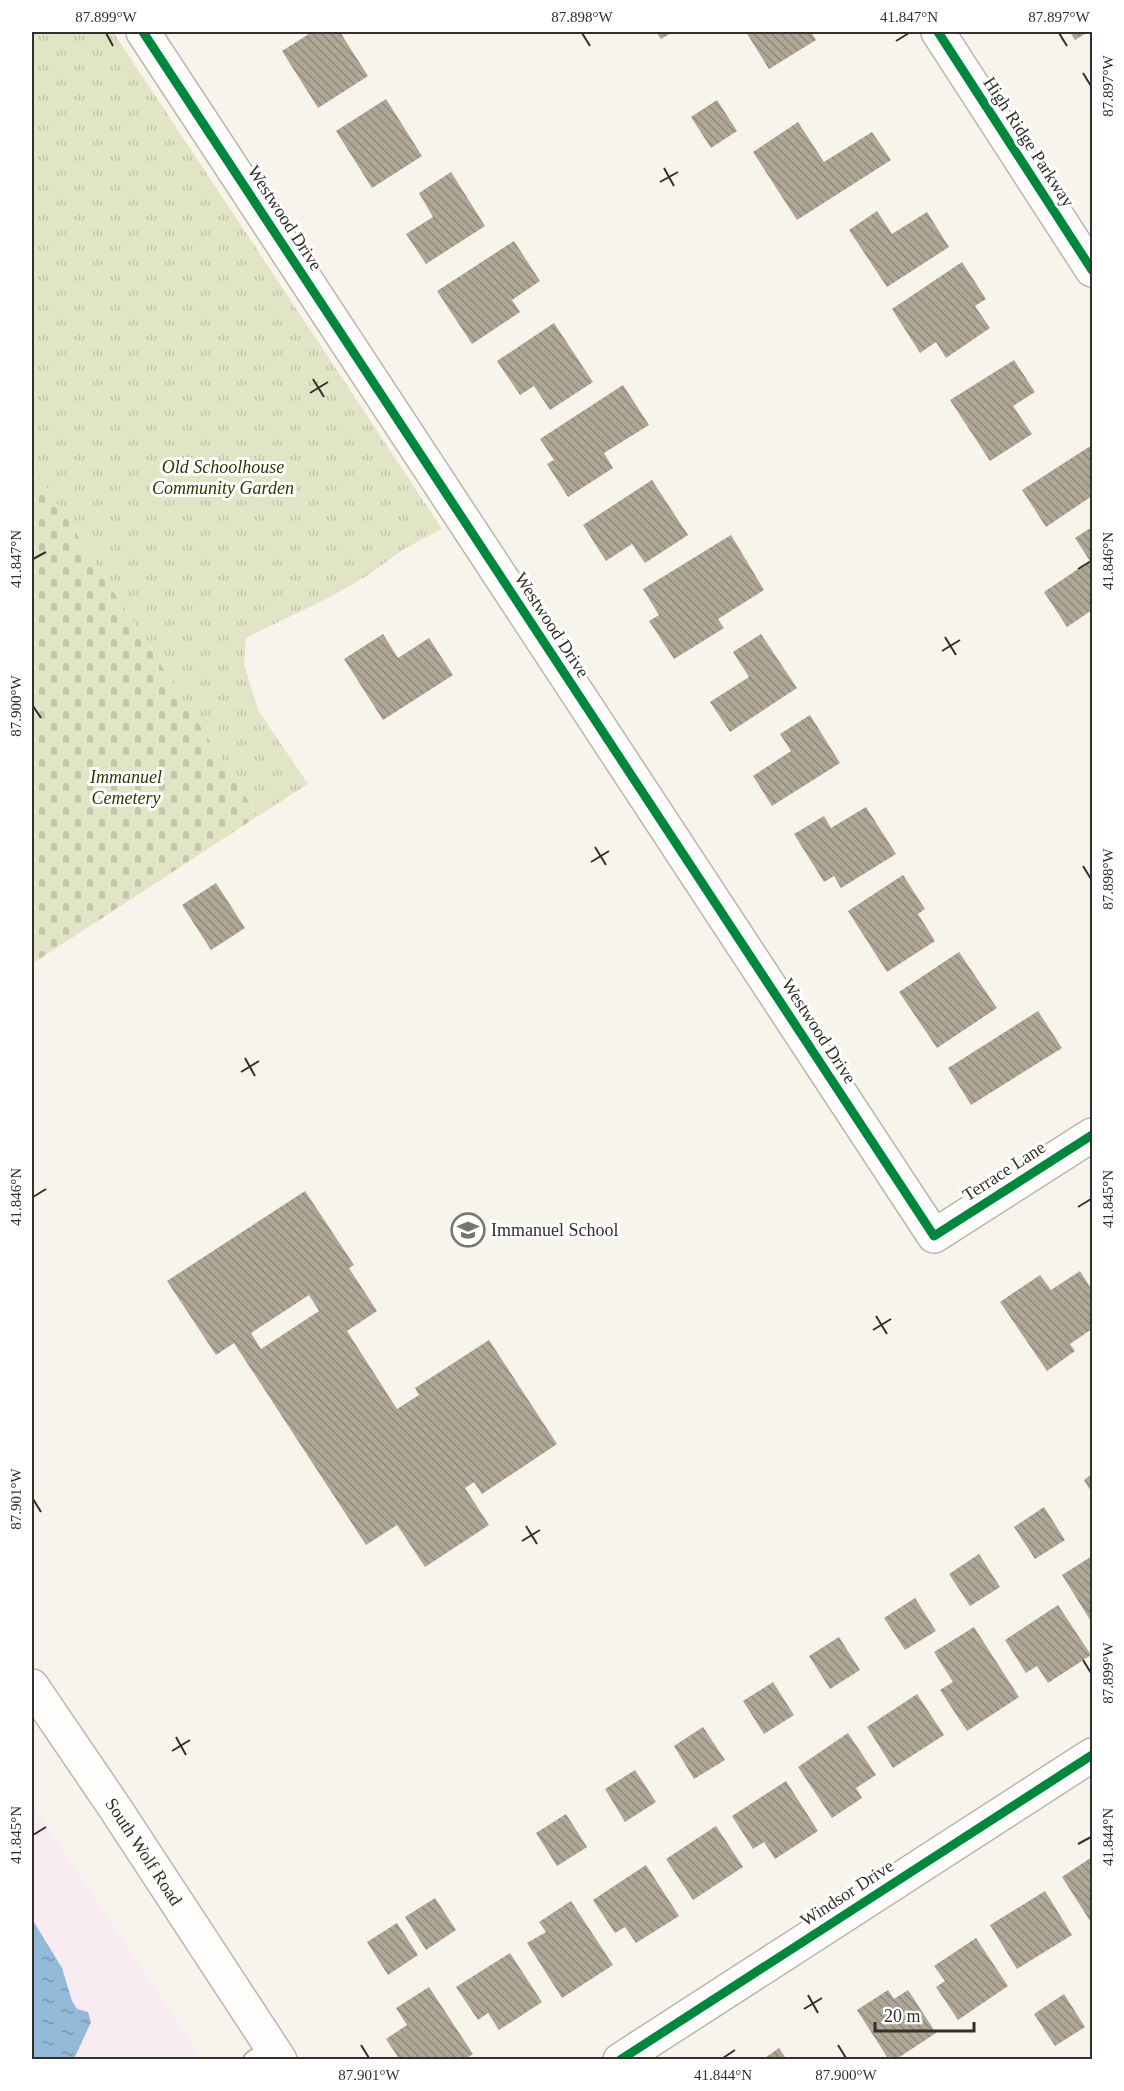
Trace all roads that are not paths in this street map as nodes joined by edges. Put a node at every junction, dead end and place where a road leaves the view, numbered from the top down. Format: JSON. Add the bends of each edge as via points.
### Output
{"nodes":[{"id":1,"x":143,"y":32,"type":"edge"},
{"id":2,"x":938,"y":32,"type":"edge"},
{"id":3,"x":1092,"y":270,"type":"edge"},
{"id":4,"x":1092,"y":1135,"type":"edge"},
{"id":5,"x":933,"y":1236,"type":"joint"},
{"id":6,"x":32,"y":1686,"type":"edge"},
{"id":7,"x":1092,"y":1755,"type":"edge"},
{"id":8,"x":268,"y":2055,"type":"edge"},
{"id":9,"x":620,"y":2060,"type":"edge"}],
"edges":[{"from":1,"to":5,"type":"street","name":"Westwood Drive"},
{"from":2,"to":3,"type":"street","name":"High Ridge Parkway"},
{"from":4,"to":5,"type":"street","name":"Terrace Lane"},
{"from":6,"to":8,"type":"street","name":"South Wolf Road","via":[[253,2018]]},
{"from":7,"to":9,"type":"street","name":"Windsor Drive"}]}
